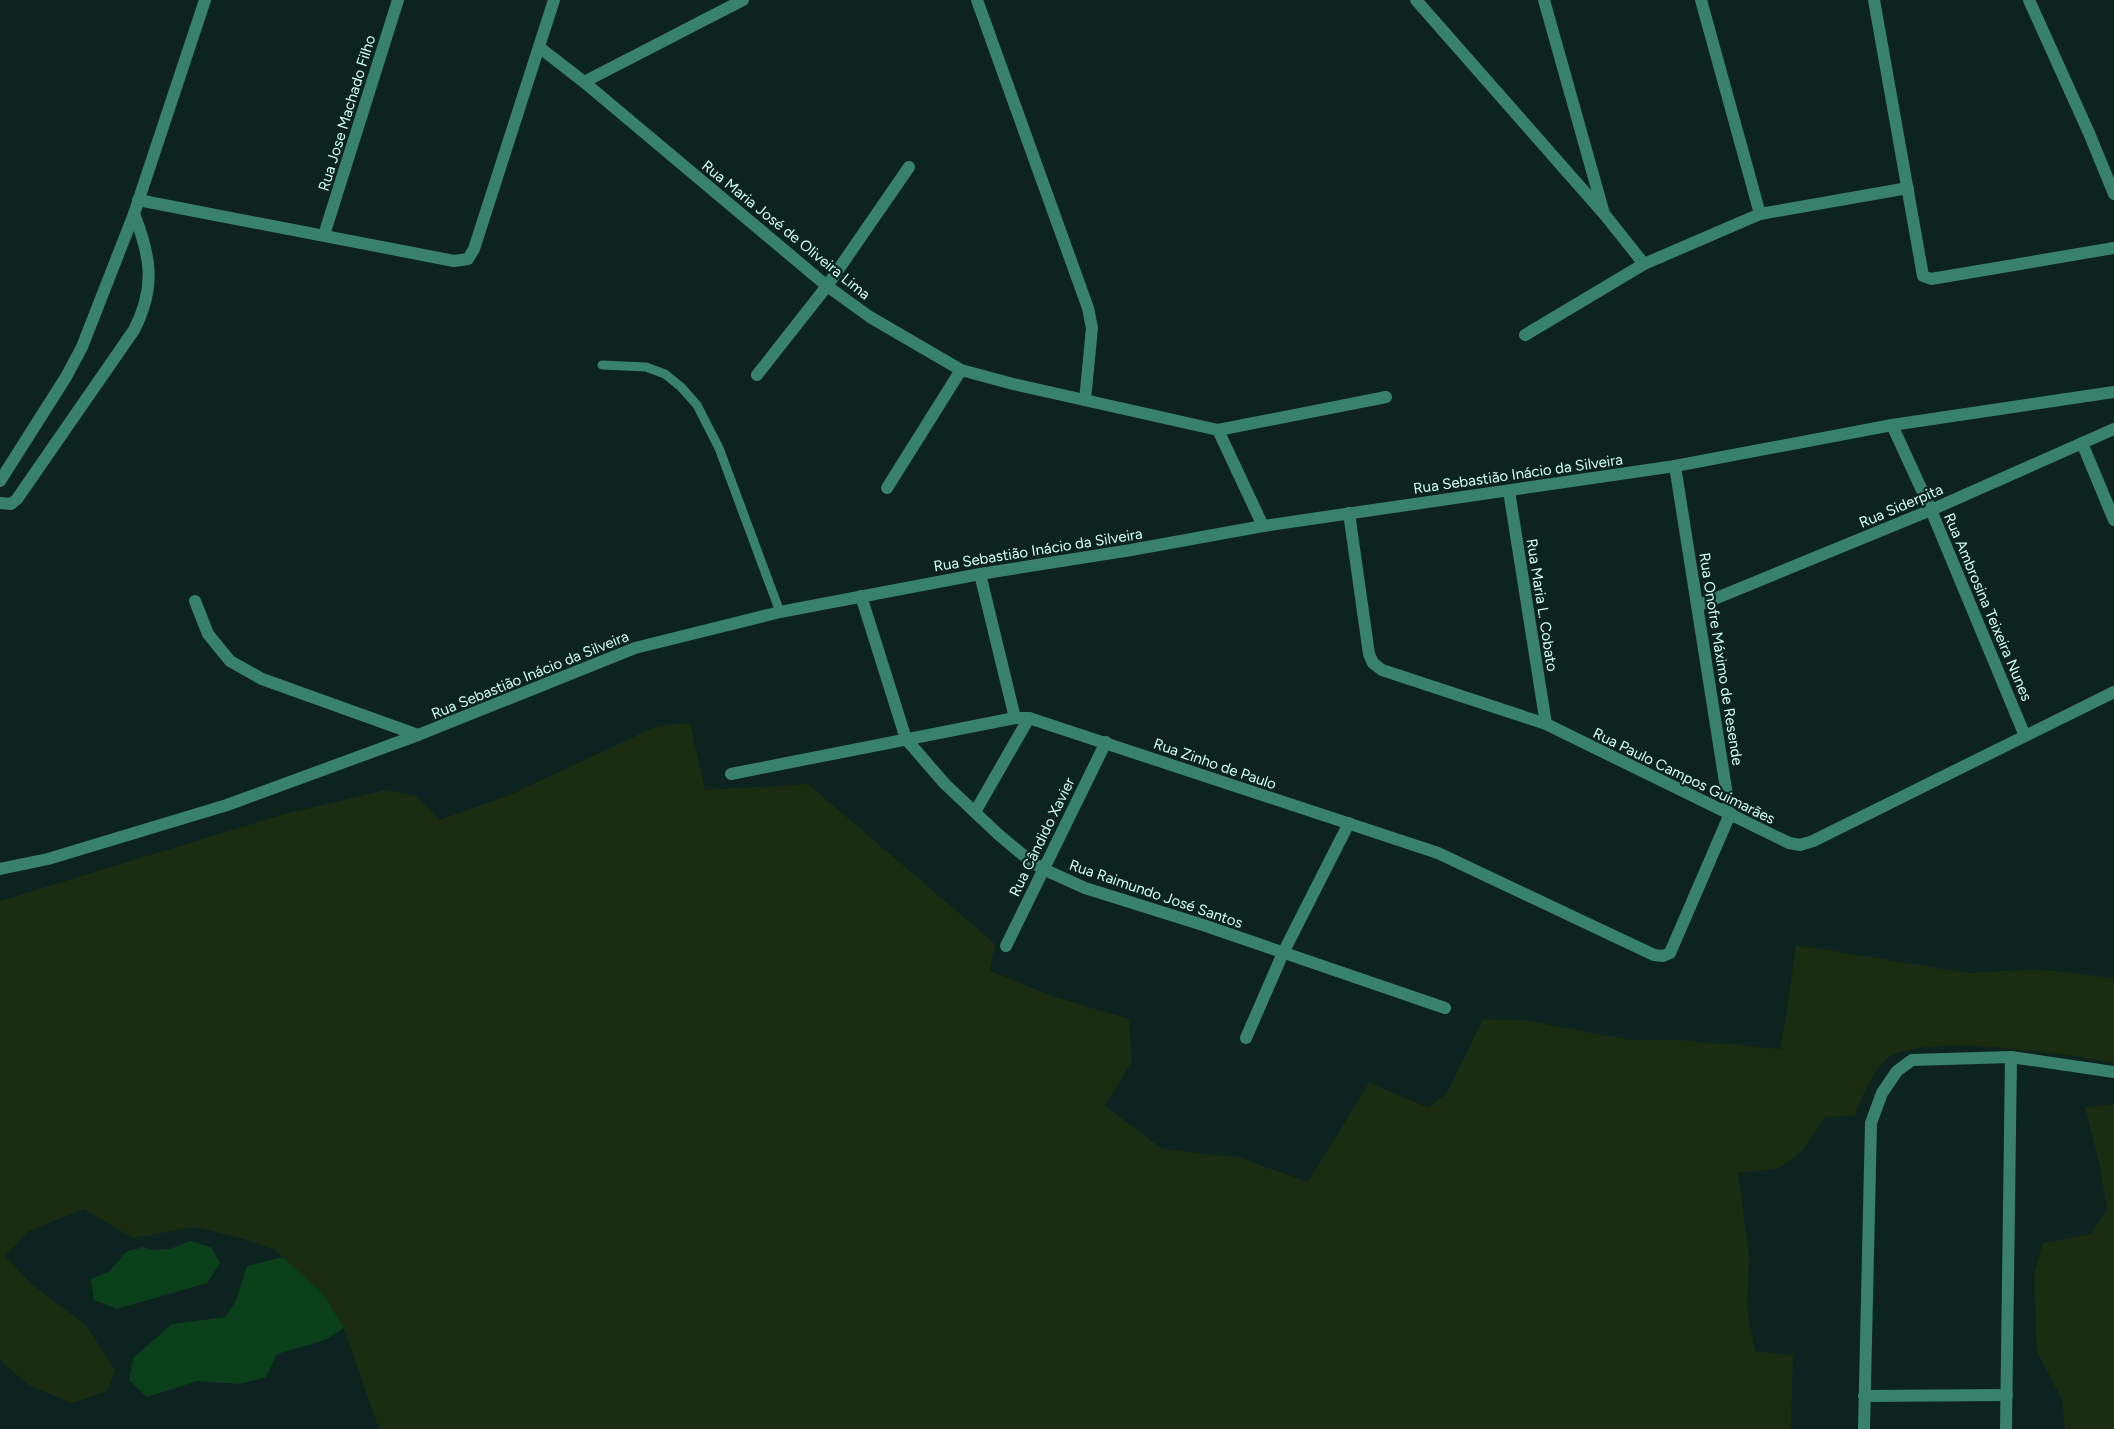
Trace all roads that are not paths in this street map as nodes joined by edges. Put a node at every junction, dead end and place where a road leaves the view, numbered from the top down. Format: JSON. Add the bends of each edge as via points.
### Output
{"nodes":[{"id":1,"x":205,"y":0,"type":"edge"},
{"id":2,"x":398,"y":0,"type":"edge"},
{"id":3,"x":554,"y":0,"type":"edge"},
{"id":4,"x":743,"y":0,"type":"edge"},
{"id":5,"x":977,"y":0,"type":"edge"},
{"id":6,"x":1416,"y":0,"type":"edge"},
{"id":7,"x":1544,"y":0,"type":"edge"},
{"id":8,"x":1701,"y":0,"type":"edge"},
{"id":9,"x":1874,"y":0,"type":"edge"},
{"id":10,"x":2029,"y":0,"type":"edge"},
{"id":11,"x":539,"y":47,"type":"junction"},
{"id":12,"x":584,"y":82,"type":"junction"},
{"id":13,"x":909,"y":167,"type":"dead end"},
{"id":14,"x":1908,"y":188,"type":"junction"},
{"id":15,"x":2114,"y":194,"type":"edge"},
{"id":16,"x":138,"y":200,"type":"junction"},
{"id":17,"x":134,"y":214,"type":"junction"},
{"id":18,"x":1760,"y":214,"type":"junction"},
{"id":19,"x":1605,"y":215,"type":"junction"},
{"id":20,"x":324,"y":235,"type":"junction"},
{"id":21,"x":2114,"y":248,"type":"edge"},
{"id":22,"x":1644,"y":264,"type":"junction"},
{"id":23,"x":827,"y":286,"type":"junction"},
{"id":24,"x":1525,"y":335,"type":"dead end"},
{"id":25,"x":602,"y":365,"type":"dead end"},
{"id":26,"x":961,"y":370,"type":"junction"},
{"id":27,"x":757,"y":375,"type":"dead end"},
{"id":28,"x":2114,"y":392,"type":"edge"},
{"id":29,"x":1386,"y":397,"type":"dead end"},
{"id":30,"x":1085,"y":400,"type":"junction"},
{"id":31,"x":1892,"y":425,"type":"junction"},
{"id":32,"x":2114,"y":429,"type":"edge"},
{"id":33,"x":1218,"y":430,"type":"junction"},
{"id":34,"x":2082,"y":443,"type":"junction"},
{"id":35,"x":1675,"y":466,"type":"junction"},
{"id":36,"x":0,"y":482,"type":"edge"},
{"id":37,"x":887,"y":488,"type":"dead end"},
{"id":38,"x":1509,"y":491,"type":"junction"},
{"id":39,"x":0,"y":503,"type":"edge"},
{"id":40,"x":1931,"y":510,"type":"junction"},
{"id":41,"x":1349,"y":513,"type":"junction"},
{"id":42,"x":2114,"y":520,"type":"edge"},
{"id":43,"x":1263,"y":526,"type":"junction"},
{"id":44,"x":980,"y":574,"type":"junction"},
{"id":45,"x":861,"y":596,"type":"junction"},
{"id":46,"x":195,"y":601,"type":"dead end"},
{"id":47,"x":1697,"y":606,"type":"junction"},
{"id":48,"x":780,"y":612,"type":"junction"},
{"id":49,"x":2114,"y":692,"type":"edge"},
{"id":50,"x":1015,"y":718,"type":"junction"},
{"id":51,"x":1029,"y":718,"type":"junction"},
{"id":52,"x":1546,"y":724,"type":"junction"},
{"id":53,"x":418,"y":735,"type":"junction"},
{"id":54,"x":2025,"y":736,"type":"junction"},
{"id":55,"x":906,"y":739,"type":"junction"},
{"id":56,"x":1106,"y":742,"type":"junction"},
{"id":57,"x":731,"y":774,"type":"dead end"},
{"id":58,"x":975,"y":812,"type":"junction"},
{"id":59,"x":1730,"y":814,"type":"junction"},
{"id":60,"x":1349,"y":823,"type":"junction"},
{"id":61,"x":0,"y":869,"type":"edge"},
{"id":62,"x":1043,"y":870,"type":"junction"},
{"id":63,"x":1006,"y":946,"type":"dead end"},
{"id":64,"x":1283,"y":953,"type":"junction"},
{"id":65,"x":1445,"y":1008,"type":"dead end"},
{"id":66,"x":1246,"y":1038,"type":"dead end"},
{"id":67,"x":2011,"y":1058,"type":"junction"},
{"id":68,"x":2114,"y":1072,"type":"edge"},
{"id":69,"x":2007,"y":1395,"type":"junction"},
{"id":70,"x":1864,"y":1396,"type":"junction"},
{"id":71,"x":1864,"y":1429,"type":"edge"},
{"id":72,"x":2006,"y":1429,"type":"edge"}],
"edges":[{"from":1,"to":16,"type":"street"},
{"from":2,"to":20,"type":"street","name":"Rua Jose Machado Filho"},
{"from":3,"to":11,"type":"street"},
{"from":4,"to":12,"type":"street"},
{"from":5,"to":30,"type":"street","via":[[1088,308],[1092,328]]},
{"from":6,"to":19,"type":"street"},
{"from":7,"to":19,"type":"street"},
{"from":8,"to":18,"type":"street"},
{"from":9,"to":14,"type":"street"},
{"from":10,"to":15,"type":"street"},
{"from":11,"to":12,"type":"street","name":"Rua Maria José de Oliveira Lima"},
{"from":11,"to":20,"type":"street","via":[[468,259],[454,261]]},
{"from":12,"to":23,"type":"street","name":"Rua Maria José de Oliveira Lima"},
{"from":13,"to":23,"type":"street"},
{"from":14,"to":18,"type":"street"},
{"from":14,"to":21,"type":"street","via":[[1923,276],[1931,279]]},
{"from":16,"to":17,"type":"street"},
{"from":16,"to":20,"type":"street"},
{"from":17,"to":36,"type":"street","via":[[82,347]]},
{"from":17,"to":39,"type":"street","via":[[149,264],[144,311],[17,499],[10,504]]},
{"from":18,"to":22,"type":"street"},
{"from":19,"to":22,"type":"street"},
{"from":22,"to":24,"type":"street"},
{"from":23,"to":26,"type":"street","name":"Rua Maria José de Oliveira Lima","via":[[870,317]]},
{"from":23,"to":27,"type":"street"},
{"from":25,"to":48,"type":"lane","via":[[646,367],[665,374],[697,405],[719,448]]},
{"from":26,"to":30,"type":"street","name":"Rua Maria José de Oliveira Lima"},
{"from":26,"to":37,"type":"street"},
{"from":28,"to":31,"type":"street","name":"Rua Sebastião Inácio da Silveira"},
{"from":29,"to":33,"type":"street"},
{"from":30,"to":33,"type":"street","name":"Rua Maria José de Oliveira Lima"},
{"from":31,"to":35,"type":"street","name":"Rua Sebastião Inácio da Silveira"},
{"from":31,"to":40,"type":"street","name":"Rua Ambrosina Teixeira Nunes"},
{"from":32,"to":34,"type":"street","name":"Rua Siderpita"},
{"from":33,"to":43,"type":"street"},
{"from":34,"to":40,"type":"street","name":"Rua Siderpita"},
{"from":34,"to":42,"type":"street"},
{"from":35,"to":38,"type":"street","name":"Rua Sebastião Inácio da Silveira"},
{"from":35,"to":47,"type":"street","name":"Rua Onofre Máximo de Resende"},
{"from":38,"to":41,"type":"street","name":"Rua Sebastião Inácio da Silveira"},
{"from":38,"to":52,"type":"street","name":"Rua Maria L. Cobato"},
{"from":40,"to":47,"type":"street","name":"Rua Siderpita"},
{"from":40,"to":54,"type":"street","name":"Rua Ambrosina Teixeira Nunes"},
{"from":41,"to":43,"type":"street","name":"Rua Sebastião Inácio da Silveira"},
{"from":41,"to":52,"type":"street","name":"Rua Paulo Campos Guimarães","via":[[1373,663],[1382,670]]},
{"from":43,"to":44,"type":"street","name":"Rua Sebastião Inácio da Silveira"},
{"from":44,"to":45,"type":"street","name":"Rua Sebastião Inácio da Silveira"},
{"from":44,"to":50,"type":"street"},
{"from":45,"to":48,"type":"street","name":"Rua Sebastião Inácio da Silveira"},
{"from":45,"to":55,"type":"street","name":"Rua Raimundo José Santos"},
{"from":46,"to":53,"type":"street","via":[[208,634],[230,661],[262,679]]},
{"from":47,"to":59,"type":"street","name":"Rua Onofre Máximo de Resende"},
{"from":48,"to":53,"type":"street","name":"Rua Sebastião Inácio da Silveira","via":[[635,648]]},
{"from":49,"to":54,"type":"street","name":"Rua Paulo Campos Guimarães"},
{"from":50,"to":51,"type":"street","name":"Rua Zinho de Paulo"},
{"from":50,"to":55,"type":"street","name":"Rua Zinho de Paulo"},
{"from":51,"to":56,"type":"street","name":"Rua Zinho de Paulo"},
{"from":51,"to":58,"type":"street"},
{"from":52,"to":59,"type":"street","name":"Rua Paulo Campos Guimarães"},
{"from":53,"to":61,"type":"street","name":"Rua Sebastião Inácio da Silveira","via":[[227,805],[48,859]]},
{"from":54,"to":59,"type":"street","name":"Rua Paulo Campos Guimarães","via":[[1800,845],[1774,837]]},
{"from":55,"to":57,"type":"street","name":"Rua Zinho de Paulo"},
{"from":55,"to":58,"type":"street","name":"Rua Raimundo José Santos"},
{"from":56,"to":60,"type":"street","name":"Rua Zinho de Paulo"},
{"from":56,"to":62,"type":"street","name":"Rua Cândido Xavier"},
{"from":58,"to":62,"type":"street","name":"Rua Raimundo José Santos"},
{"from":59,"to":60,"type":"street","name":"Rua Zinho de Paulo","via":[[1670,953],[1663,956],[1438,853]]},
{"from":60,"to":64,"type":"street"},
{"from":62,"to":63,"type":"street","name":"Rua Cândido Xavier"},
{"from":62,"to":64,"type":"street","name":"Rua Raimundo José Santos"},
{"from":64,"to":65,"type":"street","name":"Rua Raimundo José Santos"},
{"from":64,"to":66,"type":"street"},
{"from":67,"to":68,"type":"street"},
{"from":67,"to":69,"type":"street"},
{"from":67,"to":70,"type":"street","via":[[1912,1060],[1897,1071],[1882,1093],[1871,1123]]},
{"from":69,"to":70,"type":"street"},
{"from":69,"to":72,"type":"street"},
{"from":70,"to":71,"type":"street"}]}
